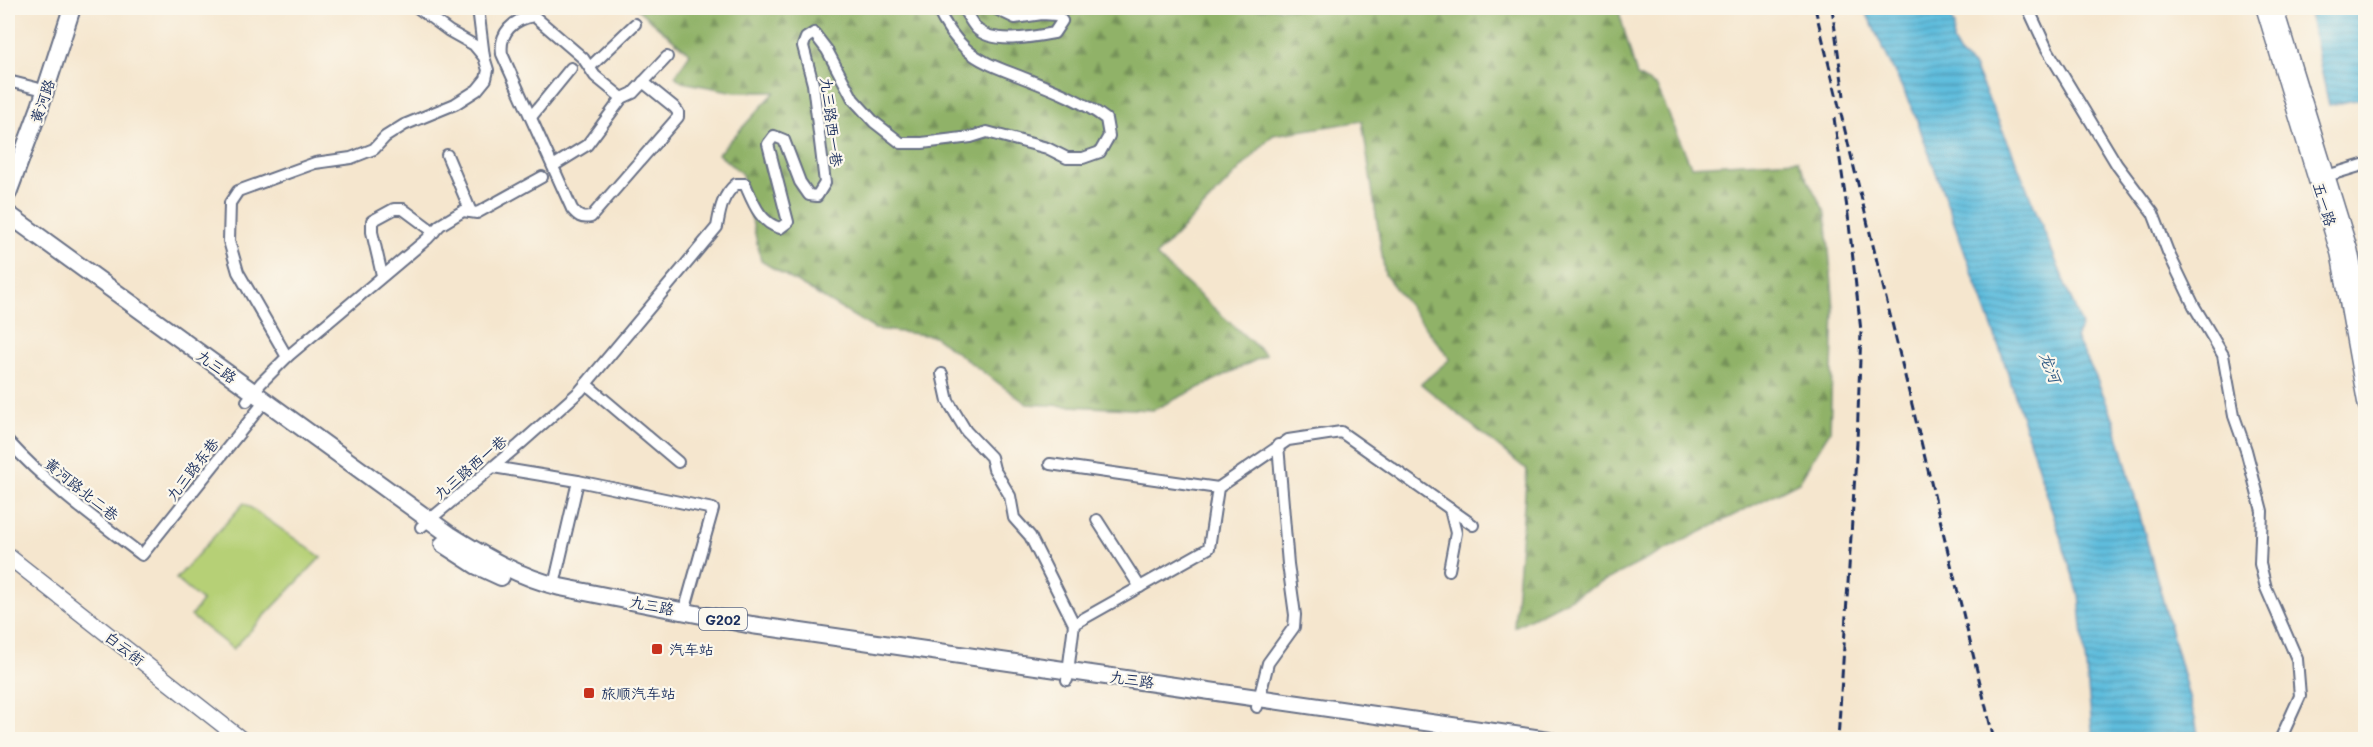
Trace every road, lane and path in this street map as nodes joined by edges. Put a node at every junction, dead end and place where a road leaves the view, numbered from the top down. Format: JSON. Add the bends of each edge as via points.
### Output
{"nodes":[{"id":1,"x":60,"y":8,"type":"edge"},
{"id":2,"x":72,"y":8,"type":"edge"},
{"id":3,"x":418,"y":8,"type":"edge"},
{"id":4,"x":478,"y":8,"type":"edge"},
{"id":5,"x":937,"y":8,"type":"edge"},
{"id":6,"x":963,"y":8,"type":"edge"},
{"id":7,"x":994,"y":8,"type":"edge"},
{"id":8,"x":2028,"y":8,"type":"edge"},
{"id":9,"x":2264,"y":8,"type":"edge"},
{"id":10,"x":2275,"y":8,"type":"edge"},
{"id":11,"x":635,"y":24,"type":"dead end"},
{"id":12,"x":482,"y":43,"type":"junction"},
{"id":13,"x":501,"y":44,"type":"junction"},
{"id":14,"x":484,"y":57,"type":"junction"},
{"id":15,"x":667,"y":57,"type":"dead end"},
{"id":16,"x":590,"y":67,"type":"junction"},
{"id":17,"x":571,"y":68,"type":"dead end"},
{"id":18,"x":8,"y":81,"type":"edge"},
{"id":19,"x":644,"y":82,"type":"junction"},
{"id":20,"x":36,"y":88,"type":"junction"},
{"id":21,"x":622,"y":98,"type":"junction"},
{"id":22,"x":531,"y":117,"type":"junction"},
{"id":23,"x":447,"y":155,"type":"dead end"},
{"id":24,"x":8,"y":161,"type":"edge"},
{"id":25,"x":2366,"y":164,"type":"edge"},
{"id":26,"x":553,"y":166,"type":"junction"},
{"id":27,"x":542,"y":177,"type":"dead end"},
{"id":28,"x":2322,"y":177,"type":"junction"},
{"id":29,"x":8,"y":193,"type":"edge"},
{"id":30,"x":471,"y":212,"type":"junction"},
{"id":31,"x":8,"y":214,"type":"edge"},
{"id":32,"x":8,"y":227,"type":"edge"},
{"id":33,"x":434,"y":232,"type":"junction"},
{"id":34,"x":382,"y":275,"type":"junction"},
{"id":35,"x":2366,"y":333,"type":"edge"},
{"id":36,"x":287,"y":357,"type":"junction"},
{"id":37,"x":942,"y":374,"type":"dead end"},
{"id":38,"x":586,"y":384,"type":"junction"},
{"id":39,"x":256,"y":401,"type":"junction"},
{"id":40,"x":2366,"y":405,"type":"edge"},
{"id":41,"x":8,"y":441,"type":"edge"},
{"id":42,"x":1278,"y":445,"type":"junction"},
{"id":43,"x":678,"y":462,"type":"dead end"},
{"id":44,"x":1050,"y":464,"type":"dead end"},
{"id":45,"x":493,"y":467,"type":"junction"},
{"id":46,"x":578,"y":481,"type":"junction"},
{"id":47,"x":1218,"y":488,"type":"junction"},
{"id":48,"x":1450,"y":509,"type":"junction"},
{"id":49,"x":1097,"y":520,"type":"dead end"},
{"id":50,"x":425,"y":524,"type":"junction"},
{"id":51,"x":1473,"y":525,"type":"dead end"},
{"id":52,"x":142,"y":555,"type":"joint"},
{"id":53,"x":8,"y":556,"type":"edge"},
{"id":54,"x":8,"y":569,"type":"edge"},
{"id":55,"x":1449,"y":570,"type":"dead end"},
{"id":56,"x":554,"y":585,"type":"junction"},
{"id":57,"x":1140,"y":587,"type":"junction"},
{"id":58,"x":684,"y":612,"type":"junction"},
{"id":59,"x":1074,"y":624,"type":"junction"},
{"id":60,"x":1068,"y":675,"type":"junction"},
{"id":61,"x":1258,"y":702,"type":"junction"},
{"id":62,"x":226,"y":740,"type":"edge"},
{"id":63,"x":242,"y":740,"type":"edge"},
{"id":64,"x":1479,"y":740,"type":"edge"},
{"id":65,"x":1549,"y":740,"type":"edge"},
{"id":66,"x":2280,"y":740,"type":"edge"}],
"edges":[{"from":1,"to":20,"type":"highway","name":"黄河路"},
{"from":2,"to":29,"type":"highway","name":"黄河路"},
{"from":3,"to":14,"type":"street","via":[[474,45]]},
{"from":4,"to":12,"type":"street"},
{"from":5,"to":38,"type":"street","name":"九三路西一巷","via":[[946,27],[966,50],[995,67],[1057,91],[1106,119],[1109,136],[1100,152],[1067,158],[1047,148],[987,132],[901,143],[853,99],[814,33],[803,46],[813,84],[825,183],[817,196],[809,195],[784,140],[774,136],[768,144],[788,222],[780,228],[770,226],[744,184],[736,184],[726,192],[717,227]]},
{"from":6,"to":7,"type":"street","via":[[977,29],[996,37],[1021,39],[1054,33],[1062,21],[1057,15],[1042,14],[1015,18]]},
{"from":8,"to":66,"type":"street","via":[[2047,50],[2099,136],[2153,213],[2194,306],[2223,355],[2234,416],[2262,511],[2260,564],[2266,588],[2297,659],[2300,696]]},
{"from":9,"to":28,"type":"main road","name":"五一路"},
{"from":10,"to":28,"type":"main road","name":"五一路"},
{"from":11,"to":16,"type":"street"},
{"from":12,"to":13,"type":"street"},
{"from":12,"to":14,"type":"street"},
{"from":13,"to":16,"type":"street","via":[[514,23],[534,16]]},
{"from":13,"to":22,"type":"street"},
{"from":14,"to":36,"type":"street","via":[[486,79],[455,104],[404,125],[374,149],[351,158],[315,163],[238,191],[230,203],[229,241],[238,272]]},
{"from":15,"to":19,"type":"street"},
{"from":16,"to":21,"type":"street"},
{"from":17,"to":22,"type":"street"},
{"from":18,"to":20,"type":"street"},
{"from":19,"to":21,"type":"street"},
{"from":19,"to":26,"type":"street","via":[[674,107],[678,117],[591,217],[578,216],[572,208]]},
{"from":20,"to":24,"type":"highway","name":"黄河路"},
{"from":21,"to":26,"type":"street","via":[[587,145]]},
{"from":22,"to":26,"type":"street"},
{"from":23,"to":30,"type":"street"},
{"from":25,"to":28,"type":"street"},
{"from":27,"to":30,"type":"street","name":"九三路东巷","via":[[477,213]]},
{"from":28,"to":35,"type":"main road","name":"五一路","via":[[2350,251]]},
{"from":28,"to":40,"type":"main road","name":"五一路"},
{"from":30,"to":33,"type":"street","name":"九三路东巷","via":[[463,211]]},
{"from":31,"to":39,"type":"highway","name":"九三路","number":"G202"},
{"from":32,"to":39,"type":"highway","name":"九三路","number":"G202"},
{"from":33,"to":34,"type":"street","name":"九三路东巷"},
{"from":33,"to":34,"type":"street","via":[[404,209],[394,209],[372,221]]},
{"from":34,"to":36,"type":"street","name":"九三路东巷"},
{"from":36,"to":39,"type":"street","name":"九三路东巷"},
{"from":37,"to":59,"type":"street","via":[[948,402],[966,431],[992,457],[994,470],[1010,495],[1014,518],[1030,536]]},
{"from":38,"to":43,"type":"street"},
{"from":38,"to":45,"type":"street","name":"九三路西一巷"},
{"from":39,"to":50,"type":"highway","name":"九三路","number":"G202"},
{"from":39,"to":52,"type":"street","name":"九三路东巷"},
{"from":41,"to":52,"type":"street","name":"黄河路北二巷","via":[[64,496]]},
{"from":42,"to":47,"type":"street"},
{"from":42,"to":48,"type":"street","via":[[1341,432]]},
{"from":42,"to":61,"type":"street","via":[[1295,615],[1294,627],[1268,663]]},
{"from":44,"to":47,"type":"street"},
{"from":45,"to":46,"type":"street"},
{"from":45,"to":50,"type":"street","name":"九三路西一巷"},
{"from":46,"to":56,"type":"street"},
{"from":46,"to":58,"type":"street","via":[[713,508]]},
{"from":47,"to":57,"type":"street","via":[[1209,548]]},
{"from":48,"to":51,"type":"street"},
{"from":48,"to":55,"type":"street","via":[[1456,533]]},
{"from":49,"to":57,"type":"street"},
{"from":50,"to":56,"type":"highway","name":"九三路","number":"G202","via":[[500,565]]},
{"from":50,"to":60,"type":"highway","name":"九三路","number":"G202","via":[[477,566],[552,595],[751,634]]},
{"from":53,"to":63,"type":"main road","name":"白云街"},
{"from":54,"to":62,"type":"main road","name":"白云街"},
{"from":56,"to":58,"type":"highway","name":"九三路","number":"G202"},
{"from":57,"to":59,"type":"street"},
{"from":58,"to":60,"type":"highway","name":"九三路","number":"G202"},
{"from":59,"to":60,"type":"street"},
{"from":60,"to":61,"type":"highway","name":"九三路","number":"G202"},
{"from":61,"to":64,"type":"highway","name":"九三路","number":"G202"},
{"from":61,"to":65,"type":"highway","name":"九三路","number":"G202"}]}
